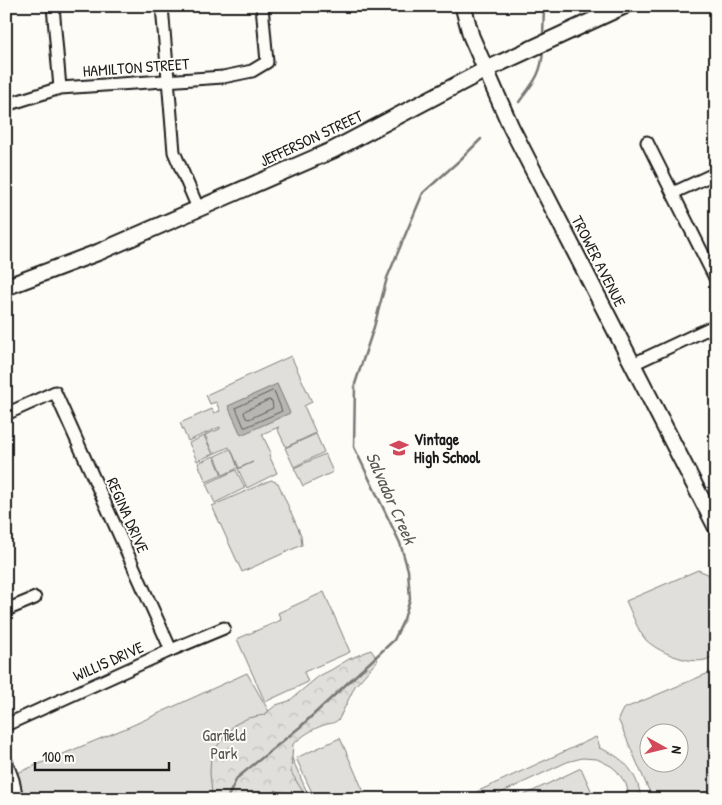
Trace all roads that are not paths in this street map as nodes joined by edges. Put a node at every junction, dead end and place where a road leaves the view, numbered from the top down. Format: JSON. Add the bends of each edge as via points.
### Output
{"nodes":[{"id":1,"x":53,"y":6,"type":"edge"},
{"id":2,"x":162,"y":6,"type":"edge"},
{"id":3,"x":262,"y":6,"type":"edge"},
{"id":4,"x":463,"y":6,"type":"edge"},
{"id":5,"x":624,"y":6,"type":"edge"},
{"id":6,"x":485,"y":70,"type":"junction"},
{"id":7,"x":168,"y":81,"type":"junction"},
{"id":8,"x":60,"y":88,"type":"junction"},
{"id":9,"x":6,"y":105,"type":"edge"},
{"id":10,"x":647,"y":142,"type":"dead end"},
{"id":11,"x":716,"y":173,"type":"edge"},
{"id":12,"x":673,"y":193,"type":"junction"},
{"id":13,"x":198,"y":208,"type":"junction"},
{"id":14,"x":716,"y":280,"type":"edge"},
{"id":15,"x":6,"y":287,"type":"edge"},
{"id":16,"x":716,"y":325,"type":"edge"},
{"id":17,"x":634,"y":364,"type":"junction"},
{"id":18,"x":6,"y":414,"type":"edge"},
{"id":19,"x":716,"y":527,"type":"edge"},
{"id":20,"x":35,"y":598,"type":"dead end"},
{"id":21,"x":6,"y":610,"type":"edge"},
{"id":22,"x":224,"y":628,"type":"dead end"},
{"id":23,"x":171,"y":650,"type":"junction"},
{"id":24,"x":6,"y":724,"type":"edge"},
{"id":25,"x":6,"y":761,"type":"edge"},
{"id":26,"x":17,"y":799,"type":"edge"}],
"edges":[{"from":1,"to":8,"type":"street"},
{"from":2,"to":7,"type":"street"},
{"from":3,"to":7,"type":"street","name":"HAMILTON STREET","via":[[267,62],[252,71],[223,77]]},
{"from":4,"to":6,"type":"main road","name":"TROWER AVENUE"},
{"from":5,"to":6,"type":"main road","name":"JEFFERSON STREET"},
{"from":6,"to":13,"type":"main road","name":"JEFFERSON STREET","via":[[333,150]]},
{"from":6,"to":17,"type":"main road","name":"TROWER AVENUE","via":[[511,127]]},
{"from":7,"to":8,"type":"street","name":"HAMILTON STREET"},
{"from":7,"to":13,"type":"street","via":[[174,152]]},
{"from":8,"to":9,"type":"street","name":"HAMILTON STREET"},
{"from":10,"to":12,"type":"street"},
{"from":11,"to":12,"type":"street"},
{"from":12,"to":14,"type":"street"},
{"from":13,"to":15,"type":"main road","name":"JEFFERSON STREET","via":[[99,252]]},
{"from":16,"to":17,"type":"street"},
{"from":17,"to":19,"type":"main road","name":"TROWER AVENUE"},
{"from":18,"to":23,"type":"street","name":"REGINA DRIVE","via":[[54,392]]},
{"from":20,"to":21,"type":"street"},
{"from":22,"to":23,"type":"street","name":"WILLIS DRIVE"},
{"from":23,"to":24,"type":"street","name":"WILLIS DRIVE"},
{"from":25,"to":26,"type":"street"}]}
